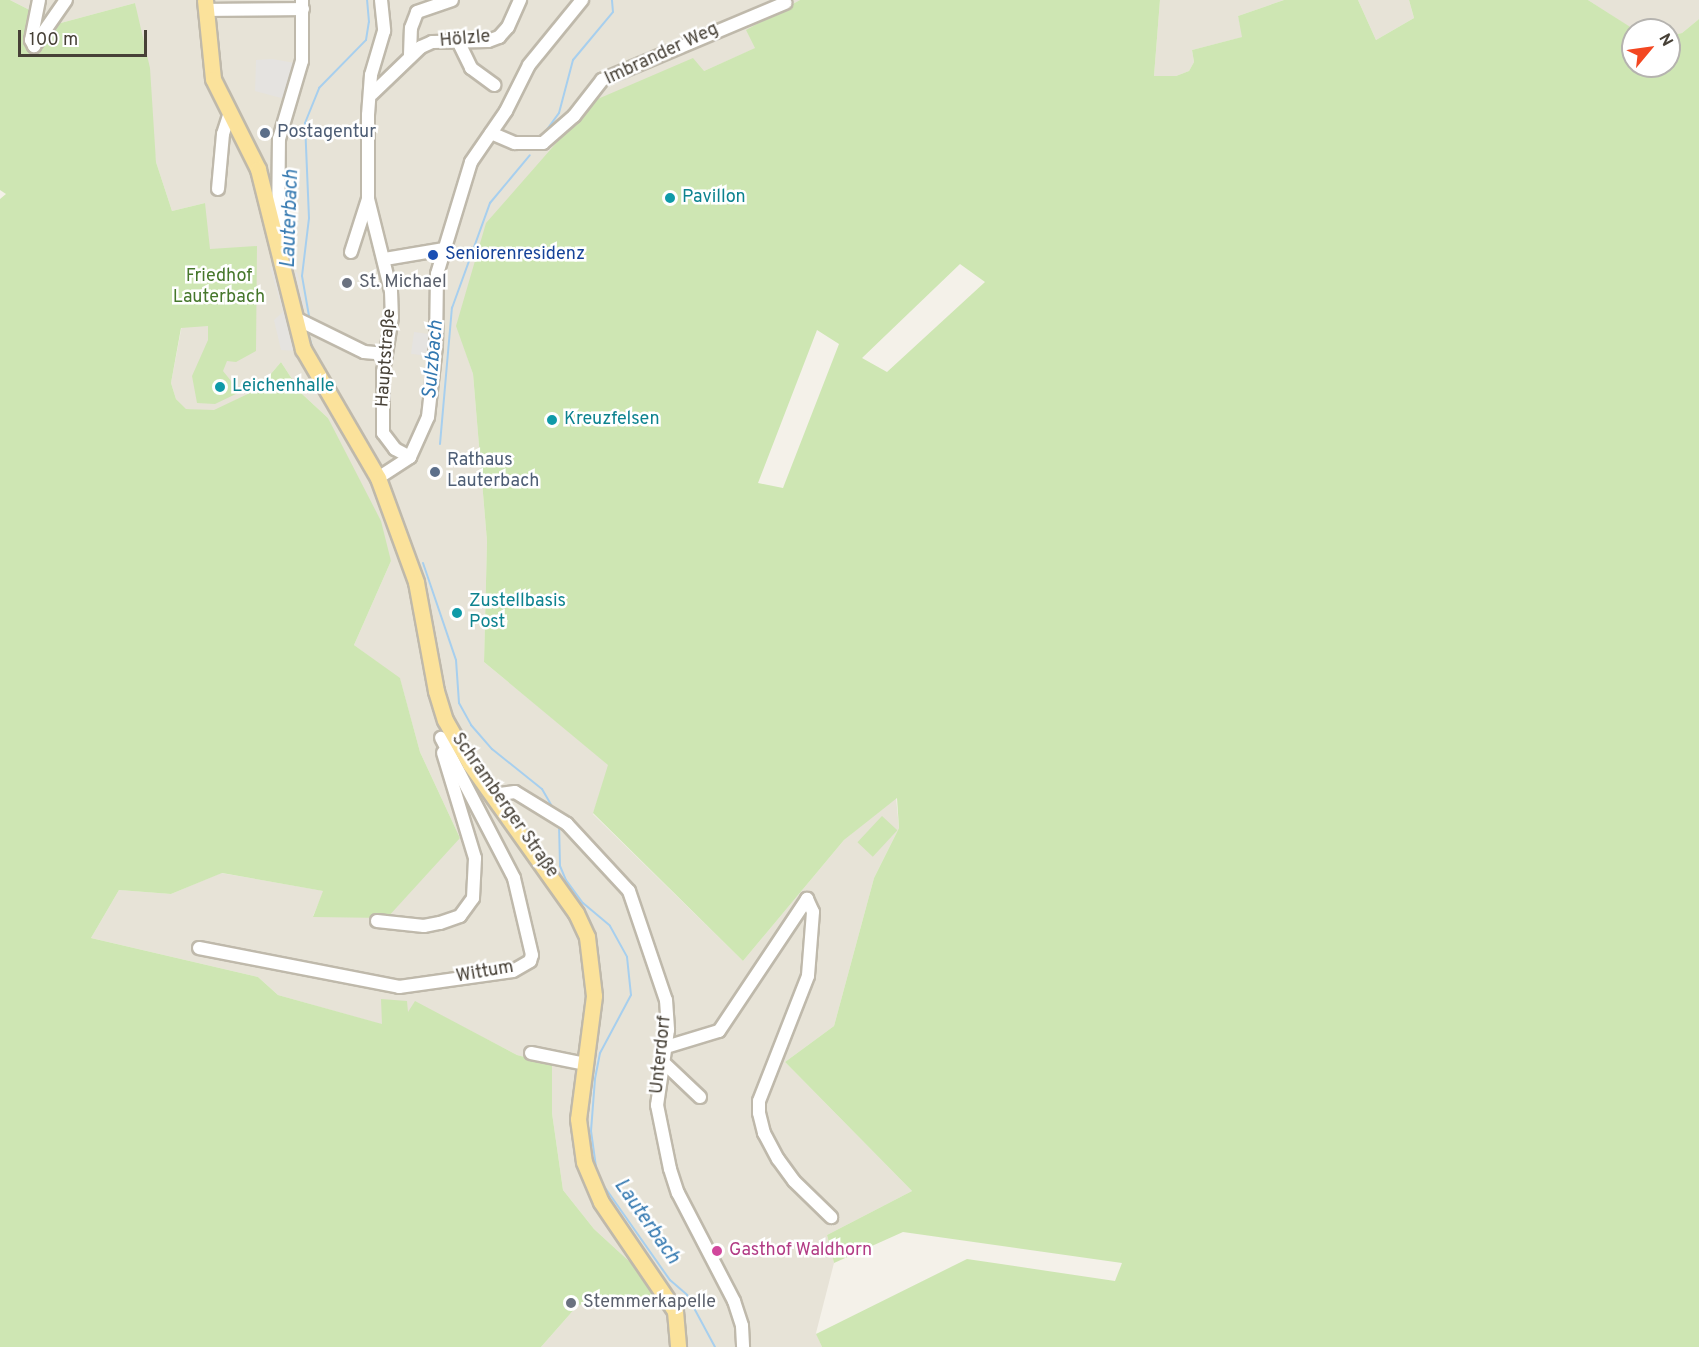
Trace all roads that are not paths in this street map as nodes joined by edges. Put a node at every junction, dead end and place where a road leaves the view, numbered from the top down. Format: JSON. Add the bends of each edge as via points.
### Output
{"nodes":[{"id":1,"x":39,"y":0,"type":"edge"},
{"id":2,"x":66,"y":0,"type":"edge"},
{"id":3,"x":381,"y":0,"type":"edge"},
{"id":4,"x":452,"y":0,"type":"edge"},
{"id":5,"x":520,"y":0,"type":"edge"},
{"id":6,"x":582,"y":0,"type":"edge"},
{"id":7,"x":785,"y":3,"type":"dead end"},
{"id":8,"x":303,"y":4,"type":"edge"},
{"id":9,"x":206,"y":5,"type":"edge"},
{"id":10,"x":458,"y":40,"type":"junction"},
{"id":11,"x":410,"y":55,"type":"junction"},
{"id":12,"x":494,"y":85,"type":"dead end"},
{"id":13,"x":372,"y":94,"type":"junction"},
{"id":14,"x":230,"y":112,"type":"junction"},
{"id":15,"x":491,"y":133,"type":"junction"},
{"id":16,"x":218,"y":189,"type":"dead end"},
{"id":17,"x":368,"y":199,"type":"junction"},
{"id":18,"x":278,"y":245,"type":"junction"},
{"id":19,"x":444,"y":249,"type":"junction"},
{"id":20,"x":351,"y":252,"type":"dead end"},
{"id":21,"x":385,"y":259,"type":"junction"},
{"id":22,"x":295,"y":318,"type":"junction"},
{"id":23,"x":386,"y":354,"type":"junction"},
{"id":24,"x":410,"y":457,"type":"junction"},
{"id":25,"x":378,"y":478,"type":"junction"},
{"id":26,"x":446,"y":720,"type":"junction"},
{"id":27,"x":441,"y":738,"type":"junction"},
{"id":28,"x":493,"y":795,"type":"junction"},
{"id":29,"x":377,"y":921,"type":"dead end"},
{"id":30,"x":199,"y":948,"type":"dead end"},
{"id":31,"x":666,"y":1047,"type":"junction"},
{"id":32,"x":531,"y":1053,"type":"dead end"},
{"id":33,"x":663,"y":1062,"type":"junction"},
{"id":34,"x":585,"y":1064,"type":"junction"},
{"id":35,"x":700,"y":1097,"type":"dead end"},
{"id":36,"x":831,"y":1217,"type":"dead end"},
{"id":37,"x":678,"y":1347,"type":"edge"},
{"id":38,"x":743,"y":1347,"type":"edge"}],
"edges":[{"from":1,"to":2,"type":"street","via":[[33,46],[39,43]]},
{"from":3,"to":13,"type":"street","name":"Hauptstraße","via":[[384,31],[371,75]]},
{"from":4,"to":11,"type":"street","via":[[417,12],[411,28]]},
{"from":5,"to":10,"type":"street","name":"Hölzle","via":[[499,37],[488,41]]},
{"from":6,"to":15,"type":"street","via":[[529,65]]},
{"from":7,"to":15,"type":"street","name":"Imbrander Weg","via":[[602,80],[574,116],[543,143],[515,143]]},
{"from":8,"to":9,"type":"street"},
{"from":8,"to":18,"type":"street","via":[[302,61],[279,139]]},
{"from":9,"to":14,"type":"main road","name":"Schramberger Straße","via":[[210,68]]},
{"from":10,"to":11,"type":"street","name":"Hölzle","via":[[432,42]]},
{"from":10,"to":12,"type":"street","via":[[471,68]]},
{"from":11,"to":13,"type":"street","name":"Hölzle"},
{"from":13,"to":17,"type":"street","name":"Hauptstraße"},
{"from":14,"to":16,"type":"street","via":[[223,134]]},
{"from":14,"to":18,"type":"main road","name":"Schramberger Straße","via":[[258,169]]},
{"from":15,"to":19,"type":"street","via":[[467,171]]},
{"from":17,"to":20,"type":"street"},
{"from":17,"to":21,"type":"street","name":"Hauptstraße"},
{"from":18,"to":22,"type":"main road","name":"Schramberger Straße"},
{"from":19,"to":21,"type":"street"},
{"from":19,"to":24,"type":"street","via":[[435,291],[432,399],[423,433]]},
{"from":21,"to":23,"type":"street","name":"Hauptstraße","via":[[392,316]]},
{"from":22,"to":23,"type":"street","via":[[364,352]]},
{"from":22,"to":25,"type":"main road","name":"Schramberger Straße","via":[[315,371]]},
{"from":23,"to":24,"type":"street","name":"Hauptstraße","via":[[383,433],[394,449]]},
{"from":24,"to":25,"type":"street"},
{"from":25,"to":26,"type":"main road","name":"Schramberger Straße","via":[[416,582],[436,692]]},
{"from":26,"to":27,"type":"street"},
{"from":26,"to":28,"type":"main road","name":"Schramberger Straße"},
{"from":27,"to":29,"type":"street","via":[[475,858],[473,898],[460,916],[440,923],[423,926]]},
{"from":27,"to":30,"type":"street","name":"Wittum","via":[[514,878],[532,955],[530,961],[513,971],[399,987]]},
{"from":28,"to":31,"type":"street","name":"Unterdorf","via":[[515,792],[563,822],[586,841],[629,891],[662,983],[668,1018]]},
{"from":28,"to":34,"type":"main road","name":"Schramberger Straße","via":[[556,883],[587,937],[594,996]]},
{"from":31,"to":33,"type":"street","name":"Unterdorf"},
{"from":31,"to":36,"type":"street","via":[[719,1031],[807,899],[813,912],[808,976],[759,1101],[759,1113],[764,1133],[778,1158],[794,1181]]},
{"from":32,"to":34,"type":"street"},
{"from":33,"to":35,"type":"street"},
{"from":33,"to":38,"type":"street","name":"Unterdorf","via":[[657,1105],[672,1178],[734,1301],[742,1326]]},
{"from":34,"to":37,"type":"main road","name":"Schramberger Straße","via":[[578,1119],[584,1162],[601,1202],[675,1311]]}]}
